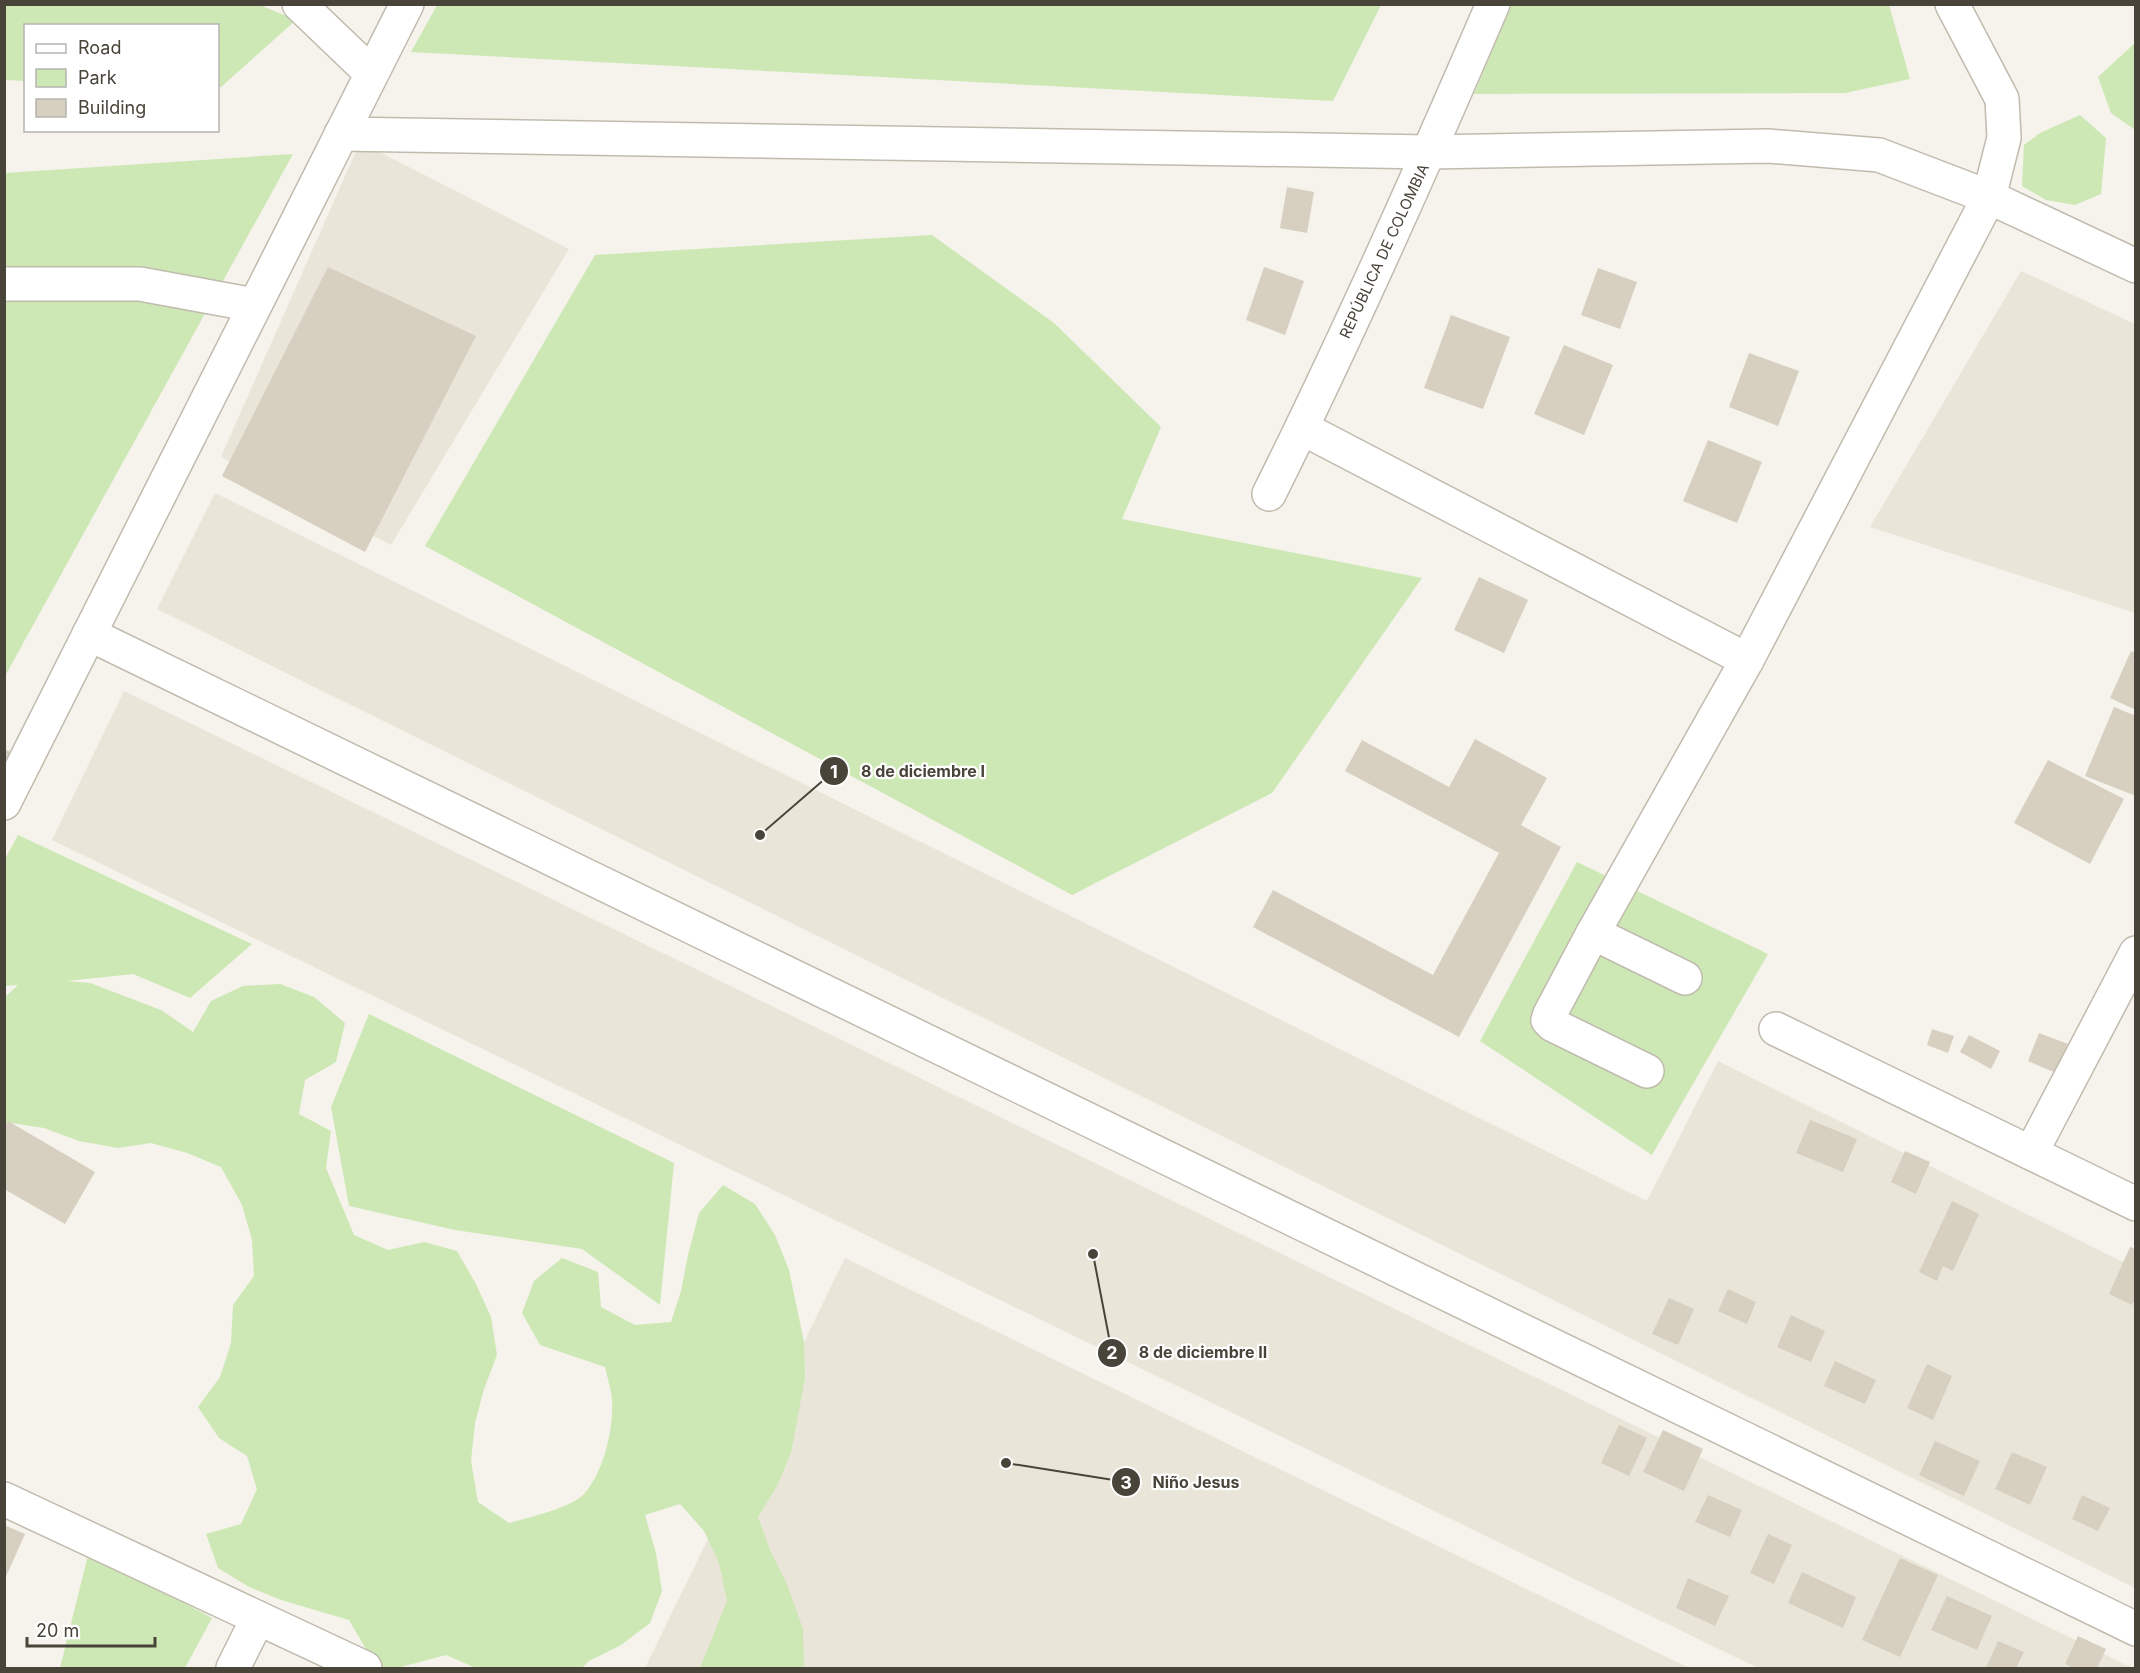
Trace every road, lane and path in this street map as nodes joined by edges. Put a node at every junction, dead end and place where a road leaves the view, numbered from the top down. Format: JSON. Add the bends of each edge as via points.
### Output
{"nodes":[{"id":1,"x":299,"y":4,"type":"edge"},
{"id":2,"x":407,"y":4,"type":"edge"},
{"id":3,"x":1492,"y":4,"type":"edge"},
{"id":4,"x":1952,"y":4,"type":"edge"},
{"id":5,"x":371,"y":74,"type":"junction"},
{"id":6,"x":341,"y":134,"type":"junction"},
{"id":7,"x":1429,"y":152,"type":"junction"},
{"id":8,"x":1989,"y":197,"type":"junction"},
{"id":9,"x":2136,"y":266,"type":"edge"},
{"id":10,"x":4,"y":284,"type":"edge"},
{"id":11,"x":254,"y":305,"type":"junction"},
{"id":12,"x":1302,"y":428,"type":"junction"},
{"id":13,"x":1269,"y":494,"type":"dead end"},
{"id":14,"x":89,"y":634,"type":"junction"},
{"id":15,"x":1748,"y":660,"type":"junction"},
{"id":16,"x":4,"y":803,"type":"edge"},
{"id":17,"x":1593,"y":933,"type":"junction"},
{"id":18,"x":2136,"y":953,"type":"edge"},
{"id":19,"x":1685,"y":978,"type":"dead end"},
{"id":20,"x":1776,"y":1029,"type":"dead end"},
{"id":21,"x":1647,"y":1071,"type":"dead end"},
{"id":22,"x":2031,"y":1153,"type":"junction"},
{"id":23,"x":2136,"y":1204,"type":"edge"},
{"id":24,"x":4,"y":1499,"type":"edge"},
{"id":25,"x":258,"y":1618,"type":"junction"},
{"id":26,"x":2136,"y":1629,"type":"edge"},
{"id":27,"x":233,"y":1668,"type":"edge"},
{"id":28,"x":365,"y":1668,"type":"edge"}],
"edges":[{"from":1,"to":5,"type":"street"},
{"from":2,"to":5,"type":"street"},
{"from":3,"to":7,"type":"street","name":"REPÚBLICA DE COLOMBIA"},
{"from":4,"to":8,"type":"street","via":[[2002,99],[2004,138]]},
{"from":5,"to":6,"type":"street"},
{"from":6,"to":7,"type":"street"},
{"from":6,"to":11,"type":"street"},
{"from":7,"to":8,"type":"street","via":[[1768,146],[1879,155]]},
{"from":7,"to":12,"type":"street","name":"REPÚBLICA DE COLOMBIA"},
{"from":8,"to":9,"type":"street"},
{"from":8,"to":15,"type":"street"},
{"from":10,"to":11,"type":"street","via":[[140,284]]},
{"from":11,"to":14,"type":"street"},
{"from":12,"to":13,"type":"street","name":"REPÚBLICA DE COLOMBIA"},
{"from":12,"to":15,"type":"street"},
{"from":14,"to":16,"type":"street"},
{"from":14,"to":26,"type":"street"},
{"from":15,"to":17,"type":"street"},
{"from":17,"to":19,"type":"street"},
{"from":17,"to":21,"type":"street","via":[[1548,1020]]},
{"from":18,"to":22,"type":"street"},
{"from":20,"to":22,"type":"street"},
{"from":22,"to":23,"type":"street"},
{"from":24,"to":25,"type":"street"},
{"from":25,"to":27,"type":"street"},
{"from":25,"to":28,"type":"street"}]}
